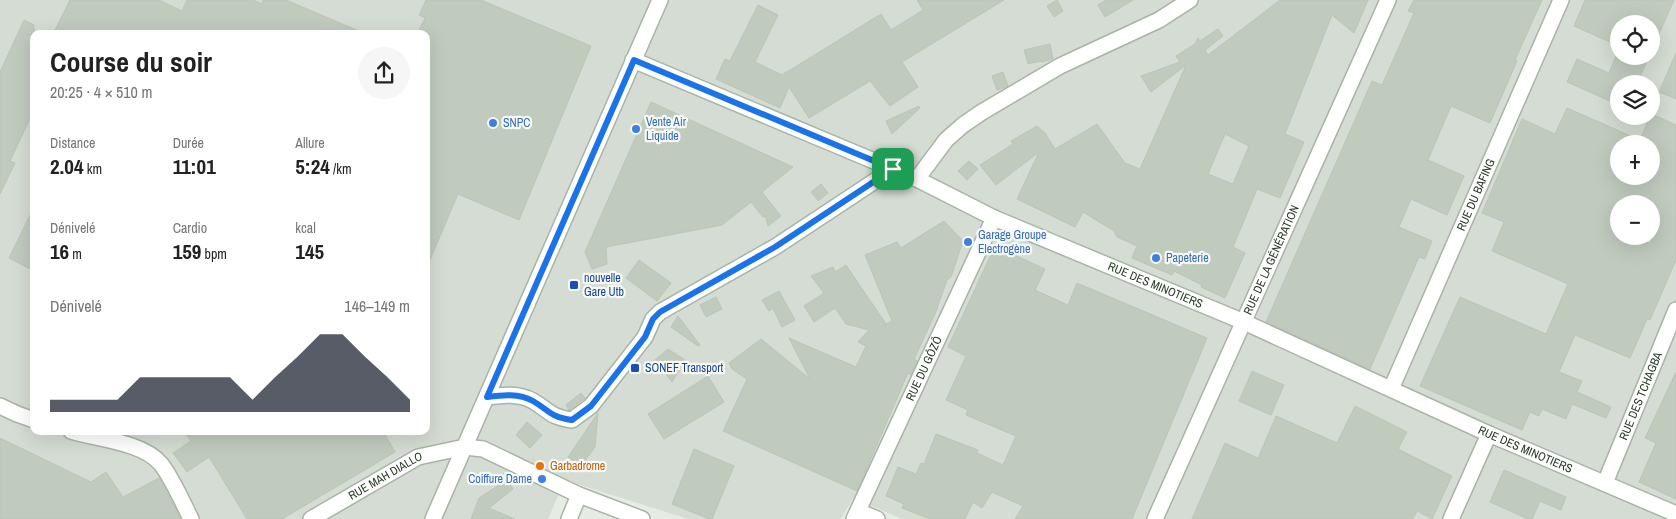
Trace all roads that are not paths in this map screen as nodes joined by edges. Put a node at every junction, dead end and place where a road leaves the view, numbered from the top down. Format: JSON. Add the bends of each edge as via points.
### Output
{"nodes":[{"id":1,"x":660,"y":0,"type":"edge"},
{"id":2,"x":1190,"y":0,"type":"edge"},
{"id":3,"x":1388,"y":0,"type":"edge"},
{"id":4,"x":1561,"y":0,"type":"edge"},
{"id":5,"x":634,"y":60,"type":"junction"},
{"id":6,"x":893,"y":169,"type":"junction"},
{"id":7,"x":917,"y":180,"type":"junction"},
{"id":8,"x":994,"y":218,"type":"junction"},
{"id":9,"x":1676,"y":310,"type":"edge"},
{"id":10,"x":1244,"y":322,"type":"junction"},
{"id":11,"x":1391,"y":389,"type":"junction"},
{"id":12,"x":487,"y":397,"type":"junction"},
{"id":13,"x":0,"y":406,"type":"edge"},
{"id":14,"x":30,"y":419,"type":"edge"},
{"id":15,"x":1489,"y":434,"type":"junction"},
{"id":16,"x":87,"y":435,"type":"edge"},
{"id":17,"x":465,"y":447,"type":"junction"},
{"id":18,"x":1605,"y":483,"type":"junction"},
{"id":19,"x":579,"y":495,"type":"junction"},
{"id":20,"x":1676,"y":514,"type":"edge"},
{"id":21,"x":856,"y":515,"type":"edge"},
{"id":22,"x":191,"y":519,"type":"edge"},
{"id":23,"x":311,"y":519,"type":"edge"},
{"id":24,"x":433,"y":519,"type":"edge"},
{"id":25,"x":568,"y":519,"type":"edge"},
{"id":26,"x":642,"y":519,"type":"edge"},
{"id":27,"x":877,"y":519,"type":"edge"},
{"id":28,"x":1155,"y":519,"type":"edge"},
{"id":29,"x":1451,"y":519,"type":"edge"}],
"edges":[{"from":1,"to":5,"type":"street"},
{"from":2,"to":7,"type":"street","via":[[1159,20],[1060,66],[962,125],[946,140]]},
{"from":3,"to":10,"type":"street","name":"RUE DE LA GÉNÉRATION"},
{"from":4,"to":11,"type":"street","name":"RUE DU BAFING"},
{"from":5,"to":6,"type":"street","name":"RUE DES MINOTIERS"},
{"from":5,"to":12,"type":"street"},
{"from":6,"to":7,"type":"street","name":"RUE DES MINOTIERS"},
{"from":6,"to":12,"type":"street","via":[[775,247],[660,312],[645,337],[591,406],[572,420],[560,418],[532,401],[508,394]]},
{"from":7,"to":8,"type":"street","name":"RUE DES MINOTIERS"},
{"from":8,"to":10,"type":"street","name":"RUE DES MINOTIERS"},
{"from":8,"to":21,"type":"street","name":"RUE DU GÔZÔ"},
{"from":9,"to":18,"type":"street","name":"RUE DES TCHAGBA"},
{"from":10,"to":11,"type":"street","name":"RUE DES MINOTIERS"},
{"from":10,"to":28,"type":"street","name":"RUE DE LA GÉNÉRATION"},
{"from":11,"to":15,"type":"street","name":"RUE DES MINOTIERS"},
{"from":12,"to":17,"type":"street"},
{"from":13,"to":14,"type":"street"},
{"from":15,"to":18,"type":"street","name":"RUE DES MINOTIERS"},
{"from":15,"to":29,"type":"street"},
{"from":16,"to":22,"type":"street","via":[[150,454],[161,464]]},
{"from":17,"to":19,"type":"street","via":[[483,450]]},
{"from":17,"to":23,"type":"street","name":"RUE MAH DIALLO","via":[[418,457]]},
{"from":17,"to":24,"type":"street"},
{"from":18,"to":20,"type":"street","name":"RUE DES MINOTIERS"},
{"from":19,"to":25,"type":"street"},
{"from":19,"to":26,"type":"street"},
{"from":21,"to":27,"type":"street"}]}
